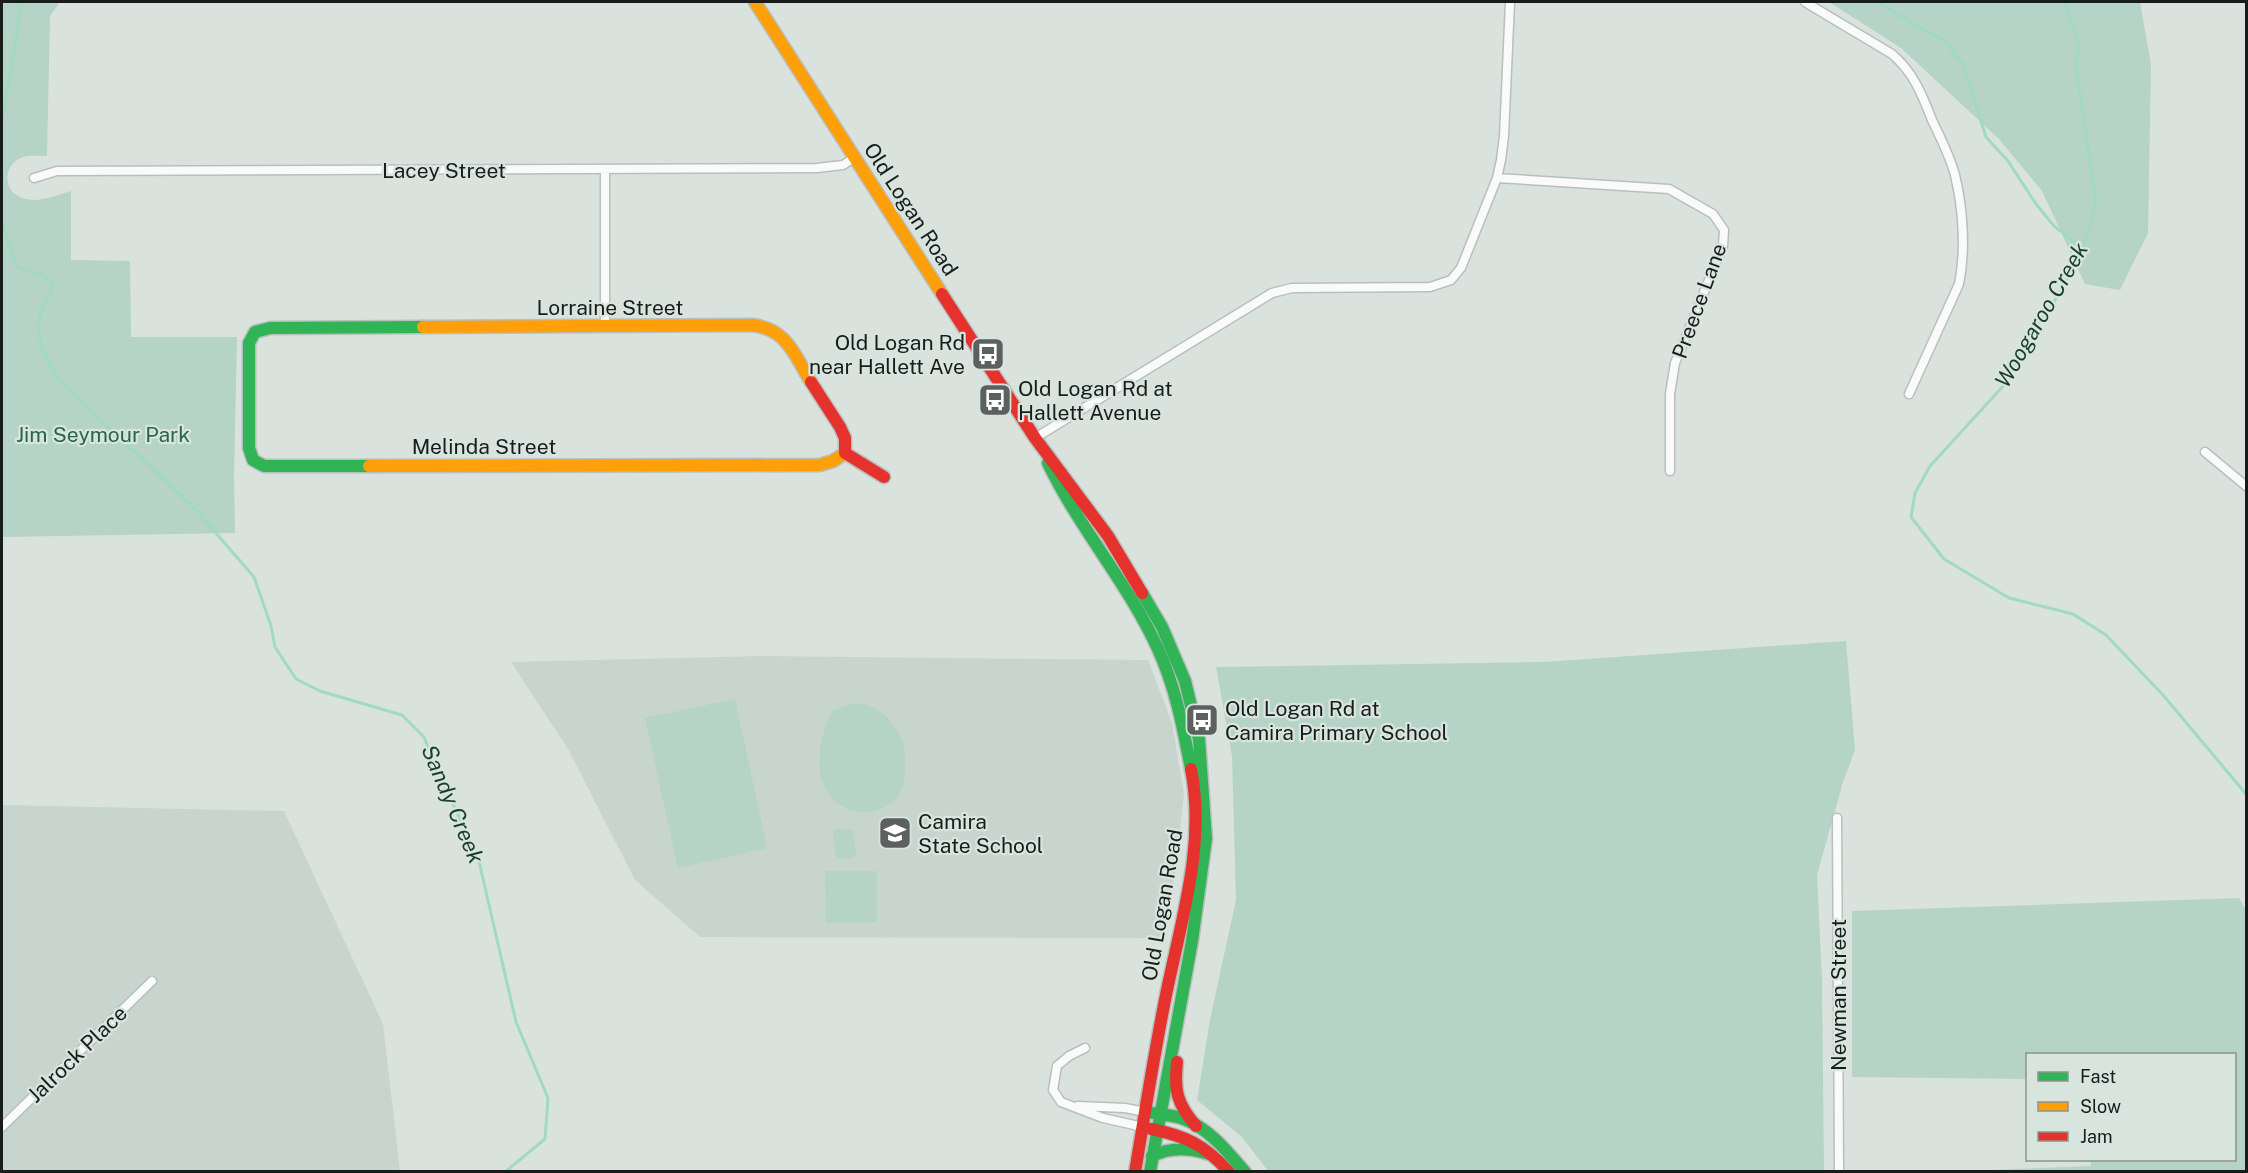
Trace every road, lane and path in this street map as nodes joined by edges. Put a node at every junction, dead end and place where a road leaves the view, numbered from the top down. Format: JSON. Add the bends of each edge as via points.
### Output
{"nodes":[{"id":1,"x":755,"y":2,"type":"edge"},
{"id":2,"x":1510,"y":2,"type":"edge"},
{"id":3,"x":1805,"y":2,"type":"edge"},
{"id":4,"x":854,"y":158,"type":"junction"},
{"id":5,"x":605,"y":170,"type":"junction"},
{"id":6,"x":34,"y":178,"type":"dead end"},
{"id":7,"x":1497,"y":178,"type":"junction"},
{"id":8,"x":605,"y":327,"type":"junction"},
{"id":9,"x":255,"y":332,"type":"joint"},
{"id":10,"x":1909,"y":394,"type":"dead end"},
{"id":11,"x":1035,"y":438,"type":"junction"},
{"id":12,"x":2205,"y":452,"type":"dead end"},
{"id":13,"x":845,"y":453,"type":"junction"},
{"id":14,"x":1670,"y":471,"type":"dead end"},
{"id":15,"x":884,"y":477,"type":"dead end"},
{"id":16,"x":2247,"y":486,"type":"edge"},
{"id":17,"x":1837,"y":818,"type":"dead end"},
{"id":18,"x":152,"y":981,"type":"dead end"},
{"id":19,"x":1180,"y":1007,"type":"junction"},
{"id":20,"x":1085,"y":1048,"type":"dead end"},
{"id":21,"x":1072,"y":1106,"type":"junction"},
{"id":22,"x":1145,"y":1112,"type":"junction"},
{"id":23,"x":1160,"y":1114,"type":"junction"},
{"id":24,"x":1196,"y":1126,"type":"junction"},
{"id":25,"x":2,"y":1127,"type":"edge"},
{"id":26,"x":1143,"y":1127,"type":"junction"},
{"id":27,"x":1158,"y":1130,"type":"junction"},
{"id":28,"x":1152,"y":1156,"type":"junction"},
{"id":29,"x":1216,"y":1157,"type":"junction"},
{"id":30,"x":1135,"y":1172,"type":"edge"},
{"id":31,"x":1150,"y":1172,"type":"edge"},
{"id":32,"x":1229,"y":1172,"type":"edge"},
{"id":33,"x":1245,"y":1172,"type":"edge"},
{"id":34,"x":1839,"y":1172,"type":"edge"}],
"edges":[{"from":1,"to":4,"type":"main road","name":"Old Logan Road"},
{"from":2,"to":7,"type":"street","via":[[1504,136]]},
{"from":3,"to":10,"type":"street","via":[[1905,65],[1918,84],[1954,174],[1963,267]]},
{"from":4,"to":5,"type":"street","name":"Lacey Street","via":[[843,165],[817,168]]},
{"from":4,"to":11,"type":"main road","name":"Old Logan Road"},
{"from":5,"to":6,"type":"street","name":"Lacey Street","via":[[57,171]]},
{"from":5,"to":8,"type":"street"},
{"from":7,"to":11,"type":"street","via":[[1461,268],[1451,280],[1430,287],[1292,288],[1272,293]]},
{"from":7,"to":14,"type":"street","name":"Preece Lane","via":[[1669,189],[1713,214],[1724,230],[1723,246],[1675,363],[1670,394]]},
{"from":8,"to":9,"type":"main road","name":"Lorraine Street","via":[[270,328]]},
{"from":8,"to":13,"type":"main road","name":"Lorraine Street","via":[[768,327],[783,337],[840,427]]},
{"from":9,"to":13,"type":"main road","name":"Melinda Street","via":[[249,343],[249,448],[253,460],[264,466],[820,465]]},
{"from":11,"to":19,"type":"main road","name":"Old Logan Road","via":[[1103,529],[1146,599],[1179,663],[1195,713],[1206,839]]},
{"from":11,"to":22,"type":"main road","name":"Old Logan Road","via":[[1060,488],[1121,581],[1158,648],[1175,690],[1195,790],[1197,821],[1192,866]]},
{"from":12,"to":16,"type":"street"},
{"from":13,"to":15,"type":"main road"},
{"from":17,"to":34,"type":"street","name":"Newman Street"},
{"from":18,"to":25,"type":"street","name":"Jalrock Place"},
{"from":19,"to":23,"type":"main road","name":"Old Logan Road"},
{"from":19,"to":24,"type":"main road","name":"Old Logan Road","via":[[1177,1098]]},
{"from":20,"to":21,"type":"street","via":[[1057,1066],[1053,1090],[1061,1102]]},
{"from":21,"to":22,"type":"street"},
{"from":21,"to":26,"type":"street"},
{"from":22,"to":23,"type":"main road"},
{"from":22,"to":26,"type":"main road","name":"Old Logan Road"},
{"from":23,"to":24,"type":"main road"},
{"from":23,"to":27,"type":"main road","name":"Old Logan Road"},
{"from":24,"to":33,"type":"main road","via":[[1216,1139]]},
{"from":26,"to":27,"type":"main road"},
{"from":26,"to":30,"type":"main road","name":"Old Logan Road"},
{"from":27,"to":28,"type":"main road","name":"Old Logan Road"},
{"from":27,"to":29,"type":"main road","via":[[1198,1142]]},
{"from":28,"to":29,"type":"main road","via":[[1179,1148]]},
{"from":28,"to":31,"type":"main road","name":"Old Logan Road"},
{"from":29,"to":32,"type":"main road"}]}
